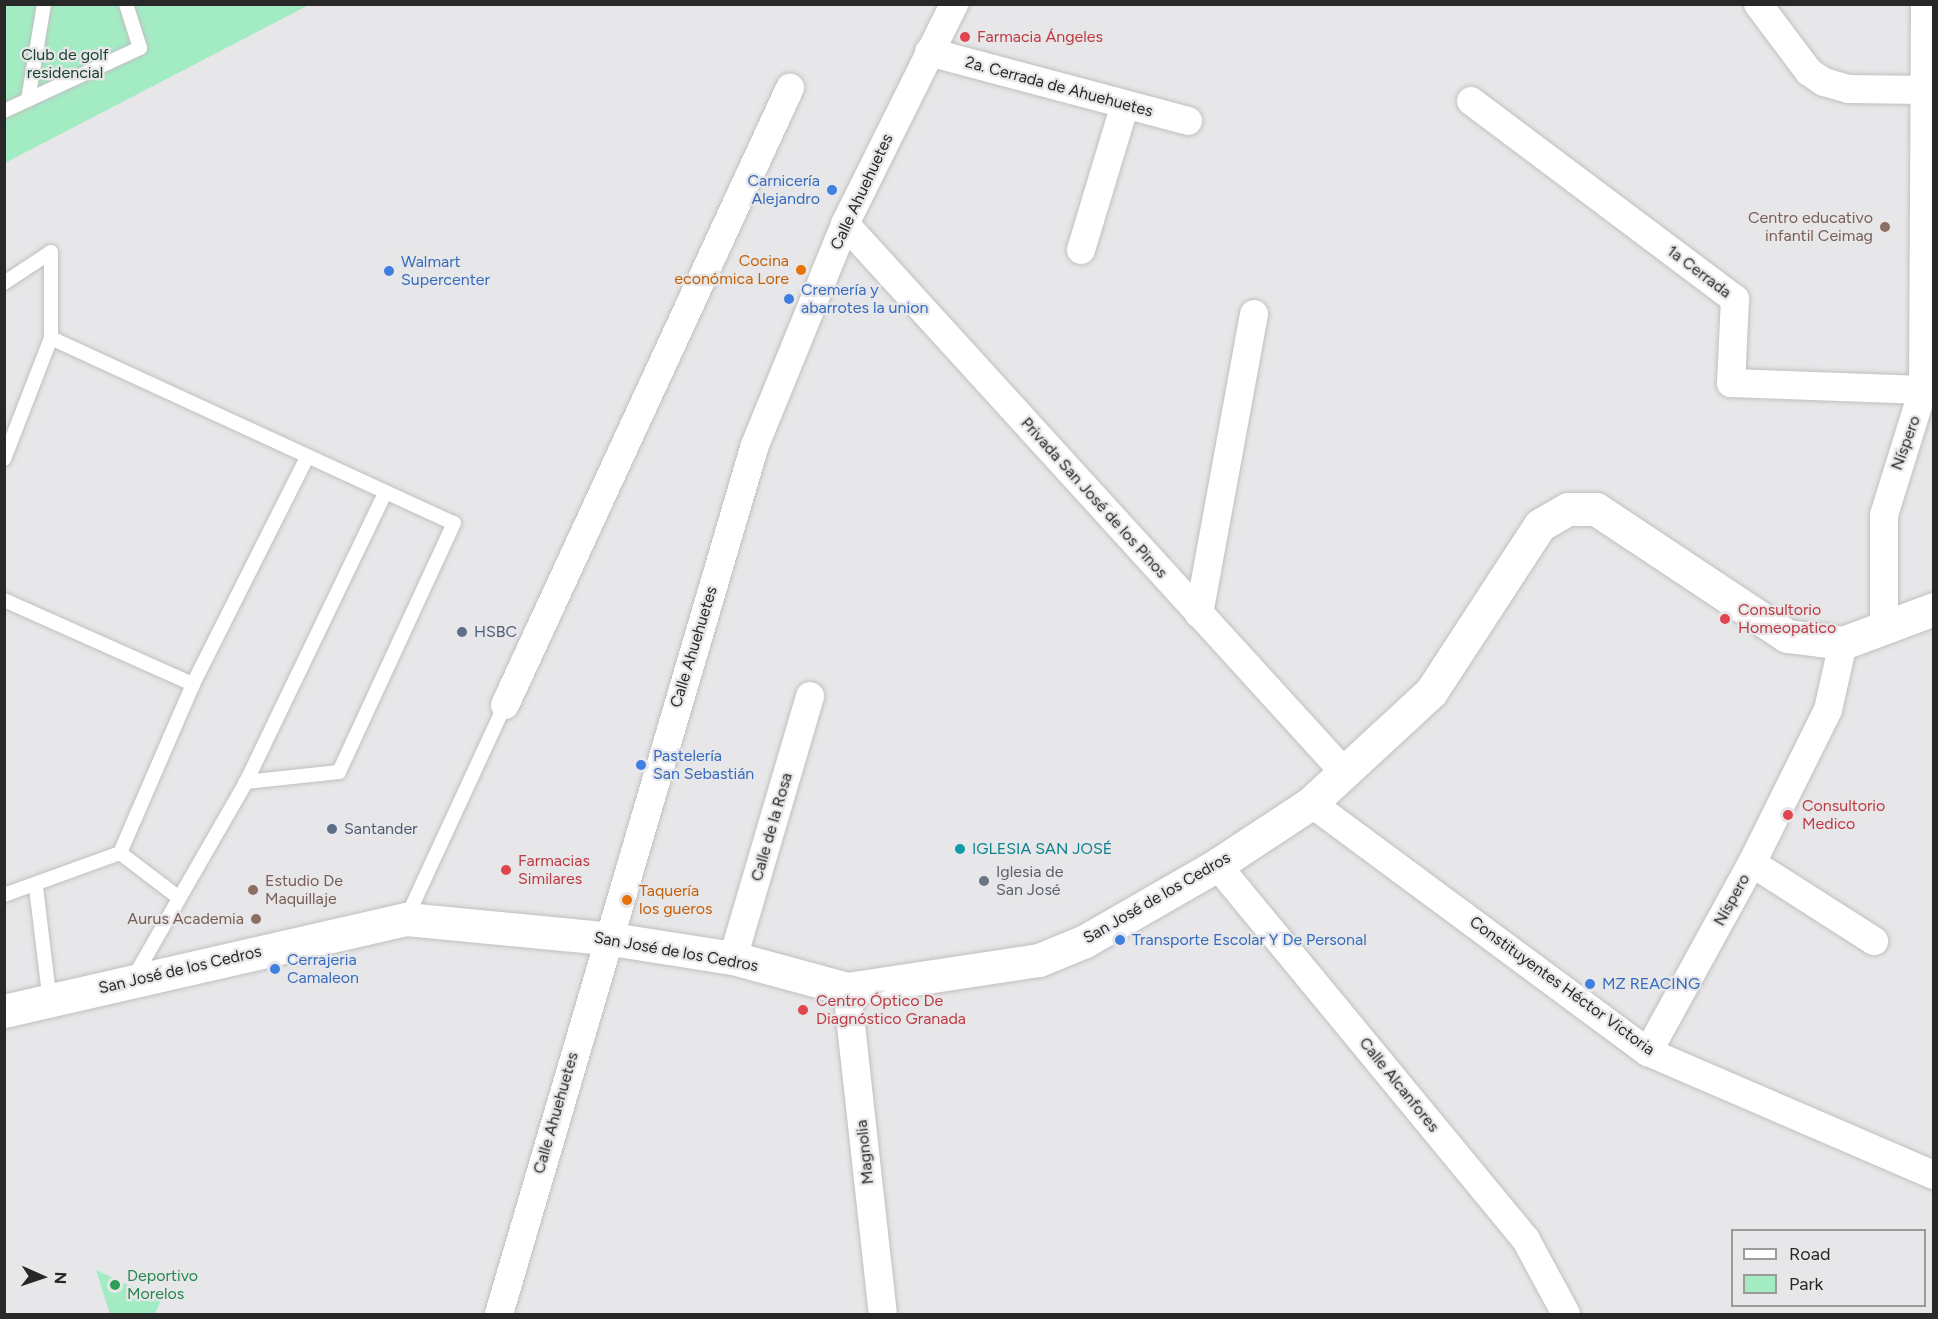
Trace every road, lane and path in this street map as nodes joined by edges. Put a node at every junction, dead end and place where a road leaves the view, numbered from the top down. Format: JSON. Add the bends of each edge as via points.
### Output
{"nodes":[{"id":1,"x":44,"y":4,"type":"edge"},
{"id":2,"x":126,"y":4,"type":"edge"},
{"id":3,"x":954,"y":4,"type":"edge"},
{"id":4,"x":1758,"y":4,"type":"edge"},
{"id":5,"x":1925,"y":4,"type":"edge"},
{"id":6,"x":929,"y":52,"type":"junction"},
{"id":7,"x":790,"y":88,"type":"dead end"},
{"id":8,"x":1927,"y":90,"type":"junction"},
{"id":9,"x":28,"y":100,"type":"junction"},
{"id":10,"x":1471,"y":101,"type":"dead end"},
{"id":11,"x":1125,"y":104,"type":"junction"},
{"id":12,"x":4,"y":111,"type":"edge"},
{"id":13,"x":1188,"y":121,"type":"dead end"},
{"id":14,"x":844,"y":224,"type":"junction"},
{"id":15,"x":1081,"y":250,"type":"dead end"},
{"id":16,"x":4,"y":283,"type":"edge"},
{"id":17,"x":1254,"y":314,"type":"dead end"},
{"id":18,"x":51,"y":338,"type":"junction"},
{"id":19,"x":1923,"y":390,"type":"junction"},
{"id":20,"x":4,"y":459,"type":"edge"},
{"id":21,"x":306,"y":459,"type":"junction"},
{"id":22,"x":384,"y":495,"type":"junction"},
{"id":23,"x":4,"y":600,"type":"edge"},
{"id":24,"x":1934,"y":609,"type":"edge"},
{"id":25,"x":1199,"y":614,"type":"junction"},
{"id":26,"x":1884,"y":629,"type":"junction"},
{"id":27,"x":1843,"y":643,"type":"junction"},
{"id":28,"x":193,"y":684,"type":"junction"},
{"id":29,"x":810,"y":696,"type":"dead end"},
{"id":30,"x":505,"y":705,"type":"joint"},
{"id":31,"x":1343,"y":771,"type":"junction"},
{"id":32,"x":246,"y":782,"type":"junction"},
{"id":33,"x":1311,"y":803,"type":"junction"},
{"id":34,"x":120,"y":853,"type":"junction"},
{"id":35,"x":1752,"y":863,"type":"junction"},
{"id":36,"x":1217,"y":865,"type":"junction"},
{"id":37,"x":36,"y":888,"type":"junction"},
{"id":38,"x":4,"y":895,"type":"edge"},
{"id":39,"x":178,"y":897,"type":"junction"},
{"id":40,"x":406,"y":919,"type":"junction"},
{"id":41,"x":605,"y":938,"type":"junction"},
{"id":42,"x":1874,"y":941,"type":"dead end"},
{"id":43,"x":733,"y":958,"type":"junction"},
{"id":44,"x":131,"y":982,"type":"junction"},
{"id":45,"x":847,"y":989,"type":"junction"},
{"id":46,"x":50,"y":1002,"type":"junction"},
{"id":47,"x":4,"y":1011,"type":"edge"},
{"id":48,"x":1648,"y":1052,"type":"junction"},
{"id":49,"x":1934,"y":1175,"type":"edge"},
{"id":50,"x":499,"y":1314,"type":"edge"},
{"id":51,"x":883,"y":1314,"type":"edge"},
{"id":52,"x":1566,"y":1314,"type":"edge"}],
"edges":[{"from":1,"to":9,"type":"lane"},
{"from":2,"to":9,"type":"lane","via":[[140,48]]},
{"from":3,"to":6,"type":"street","name":"Calle Ahuehuetes"},
{"from":4,"to":8,"type":"street","via":[[1809,72],[1824,82],[1848,88]]},
{"from":5,"to":8,"type":"street","name":"Níspero"},
{"from":6,"to":11,"type":"street","name":"2a. Cerrada de Ahuehuetes"},
{"from":6,"to":14,"type":"street","name":"Calle Ahuehuetes"},
{"from":7,"to":30,"type":"street"},
{"from":8,"to":19,"type":"street","name":"Níspero"},
{"from":9,"to":12,"type":"lane"},
{"from":10,"to":19,"type":"street","name":"1a Cerrada","via":[[1735,299],[1731,383]]},
{"from":11,"to":13,"type":"street","name":"2a. Cerrada de Ahuehuetes"},
{"from":11,"to":15,"type":"street"},
{"from":14,"to":25,"type":"street","name":"Privada San José de los Pinos"},
{"from":14,"to":41,"type":"street","name":"Calle Ahuehuetes","via":[[755,445]]},
{"from":16,"to":18,"type":"lane","via":[[51,252]]},
{"from":17,"to":25,"type":"street"},
{"from":18,"to":20,"type":"lane"},
{"from":18,"to":21,"type":"lane"},
{"from":19,"to":26,"type":"street","name":"Níspero","via":[[1884,515]]},
{"from":21,"to":22,"type":"lane"},
{"from":21,"to":28,"type":"lane"},
{"from":22,"to":32,"type":"lane"},
{"from":22,"to":32,"type":"lane","via":[[454,523],[339,772]]},
{"from":23,"to":28,"type":"lane"},
{"from":24,"to":26,"type":"street"},
{"from":25,"to":31,"type":"street","name":"Privada San José de los Pinos"},
{"from":26,"to":27,"type":"street"},
{"from":27,"to":31,"type":"street","name":"San José de los Cedros","via":[[1787,636],[1596,509],[1568,508],[1540,525],[1431,692]]},
{"from":27,"to":35,"type":"street","name":"Níspero","via":[[1828,710]]},
{"from":28,"to":34,"type":"lane"},
{"from":29,"to":43,"type":"street","name":"Calle de la Rosa"},
{"from":30,"to":40,"type":"lane"},
{"from":31,"to":33,"type":"street","name":"San José de los Cedros"},
{"from":32,"to":39,"type":"lane"},
{"from":33,"to":36,"type":"street","name":"San José de los Cedros"},
{"from":33,"to":48,"type":"street","name":"Constituyentes Héctor Victoria"},
{"from":34,"to":37,"type":"lane"},
{"from":34,"to":39,"type":"lane"},
{"from":35,"to":42,"type":"street"},
{"from":35,"to":48,"type":"street","name":"Níspero"},
{"from":36,"to":45,"type":"street","name":"San José de los Cedros","via":[[1085,941],[1039,960]]},
{"from":36,"to":52,"type":"street","name":"Calle Alcanfores","via":[[1526,1240]]},
{"from":37,"to":38,"type":"lane"},
{"from":37,"to":46,"type":"lane"},
{"from":39,"to":44,"type":"lane"},
{"from":40,"to":41,"type":"street","name":"San José de los Cedros"},
{"from":40,"to":44,"type":"street","name":"San José de los Cedros"},
{"from":41,"to":43,"type":"street","name":"San José de los Cedros"},
{"from":41,"to":50,"type":"street","name":"Calle Ahuehuetes"},
{"from":43,"to":45,"type":"street","name":"San José de los Cedros"},
{"from":44,"to":46,"type":"street","name":"San José de los Cedros"},
{"from":45,"to":51,"type":"street","name":"Magnolia"},
{"from":46,"to":47,"type":"street","name":"San José de los Cedros"},
{"from":48,"to":49,"type":"street","name":"Constituyentes Héctor Victoria"}]}
